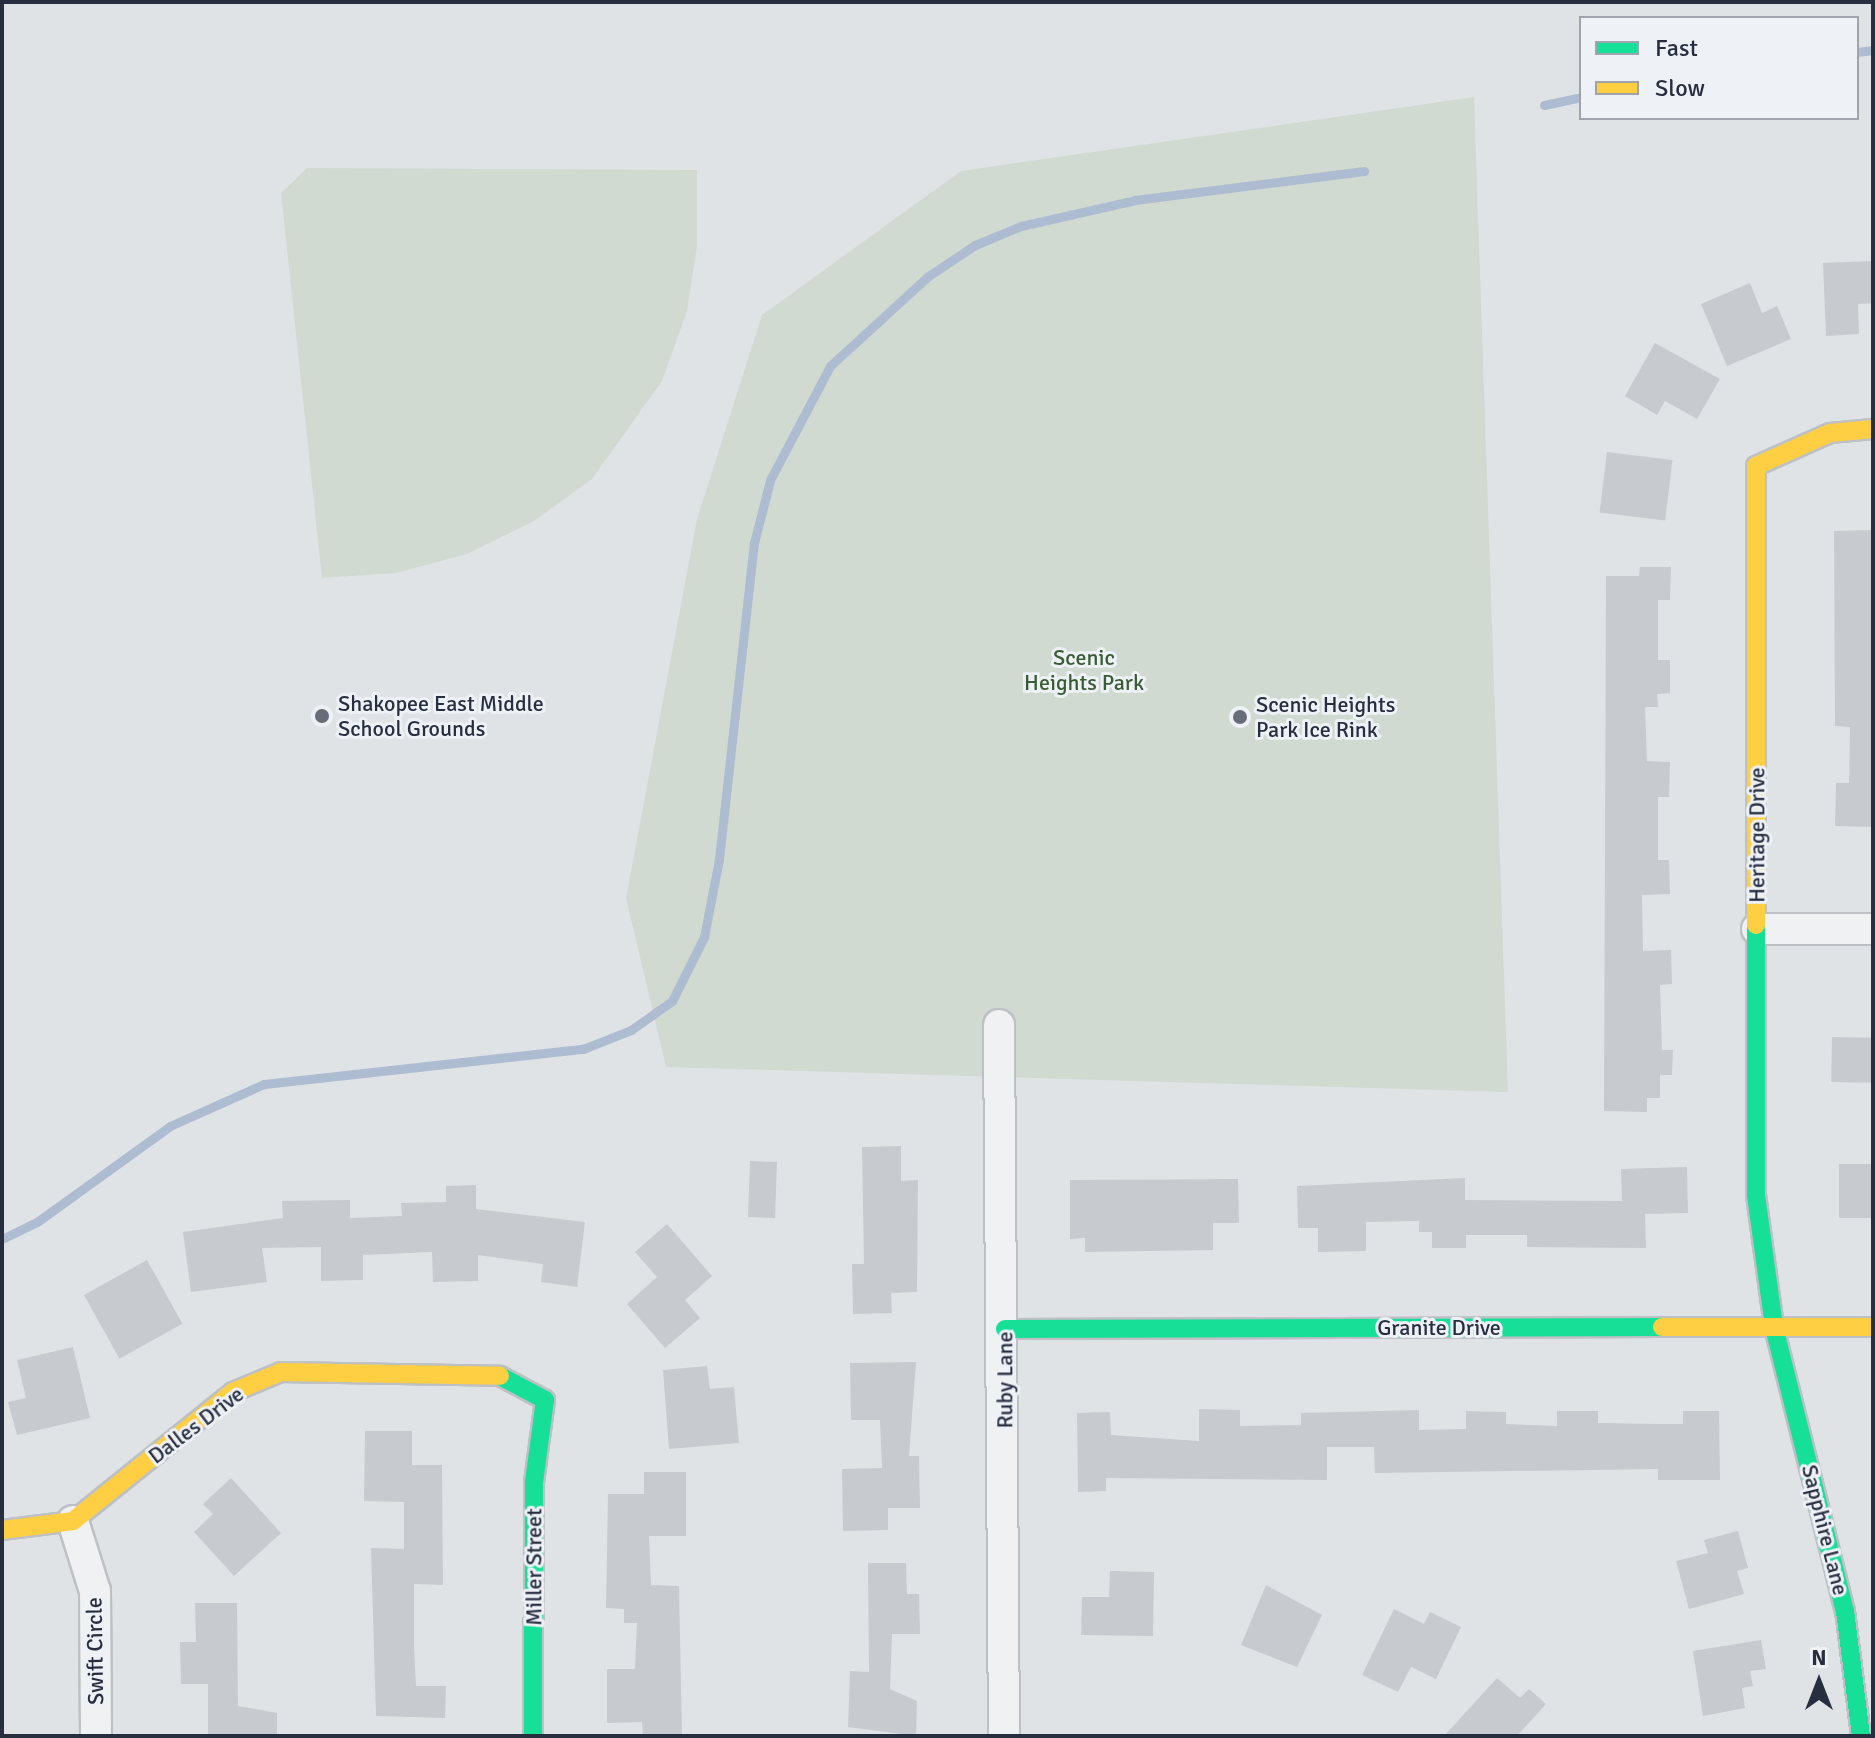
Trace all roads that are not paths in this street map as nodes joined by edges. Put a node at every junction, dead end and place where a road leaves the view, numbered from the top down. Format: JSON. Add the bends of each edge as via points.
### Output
{"nodes":[{"id":1,"x":1873,"y":429,"type":"edge"},
{"id":2,"x":1757,"y":929,"type":"junction"},
{"id":3,"x":1873,"y":929,"type":"edge"},
{"id":4,"x":999,"y":1025,"type":"dead end"},
{"id":5,"x":1774,"y":1327,"type":"junction"},
{"id":6,"x":1873,"y":1327,"type":"edge"},
{"id":7,"x":1005,"y":1329,"type":"junction"},
{"id":8,"x":545,"y":1400,"type":"joint"},
{"id":9,"x":73,"y":1521,"type":"junction"},
{"id":10,"x":2,"y":1530,"type":"edge"},
{"id":11,"x":96,"y":1736,"type":"edge"},
{"id":12,"x":533,"y":1736,"type":"edge"},
{"id":13,"x":1004,"y":1736,"type":"edge"},
{"id":14,"x":1861,"y":1736,"type":"edge"}],
"edges":[{"from":1,"to":2,"type":"street","name":"Heritage Drive","via":[[1830,433],[1756,466]]},
{"from":2,"to":3,"type":"street"},
{"from":2,"to":5,"type":"street","name":"Heritage Drive","via":[[1756,1195]]},
{"from":4,"to":7,"type":"street","name":"Ruby Lane"},
{"from":5,"to":6,"type":"street","name":"Granite Drive"},
{"from":5,"to":7,"type":"street","name":"Granite Drive"},
{"from":5,"to":14,"type":"street","name":"Sapphire Lane","via":[[1845,1611]]},
{"from":7,"to":13,"type":"street","name":"Ruby Lane"},
{"from":8,"to":9,"type":"street","name":"Dalles Drive","via":[[492,1372],[281,1372],[233,1392]]},
{"from":8,"to":12,"type":"street","name":"Miller Street","via":[[534,1482]]},
{"from":9,"to":10,"type":"street"},
{"from":9,"to":11,"type":"street","name":"Swift Circle","via":[[95,1591]]}]}
